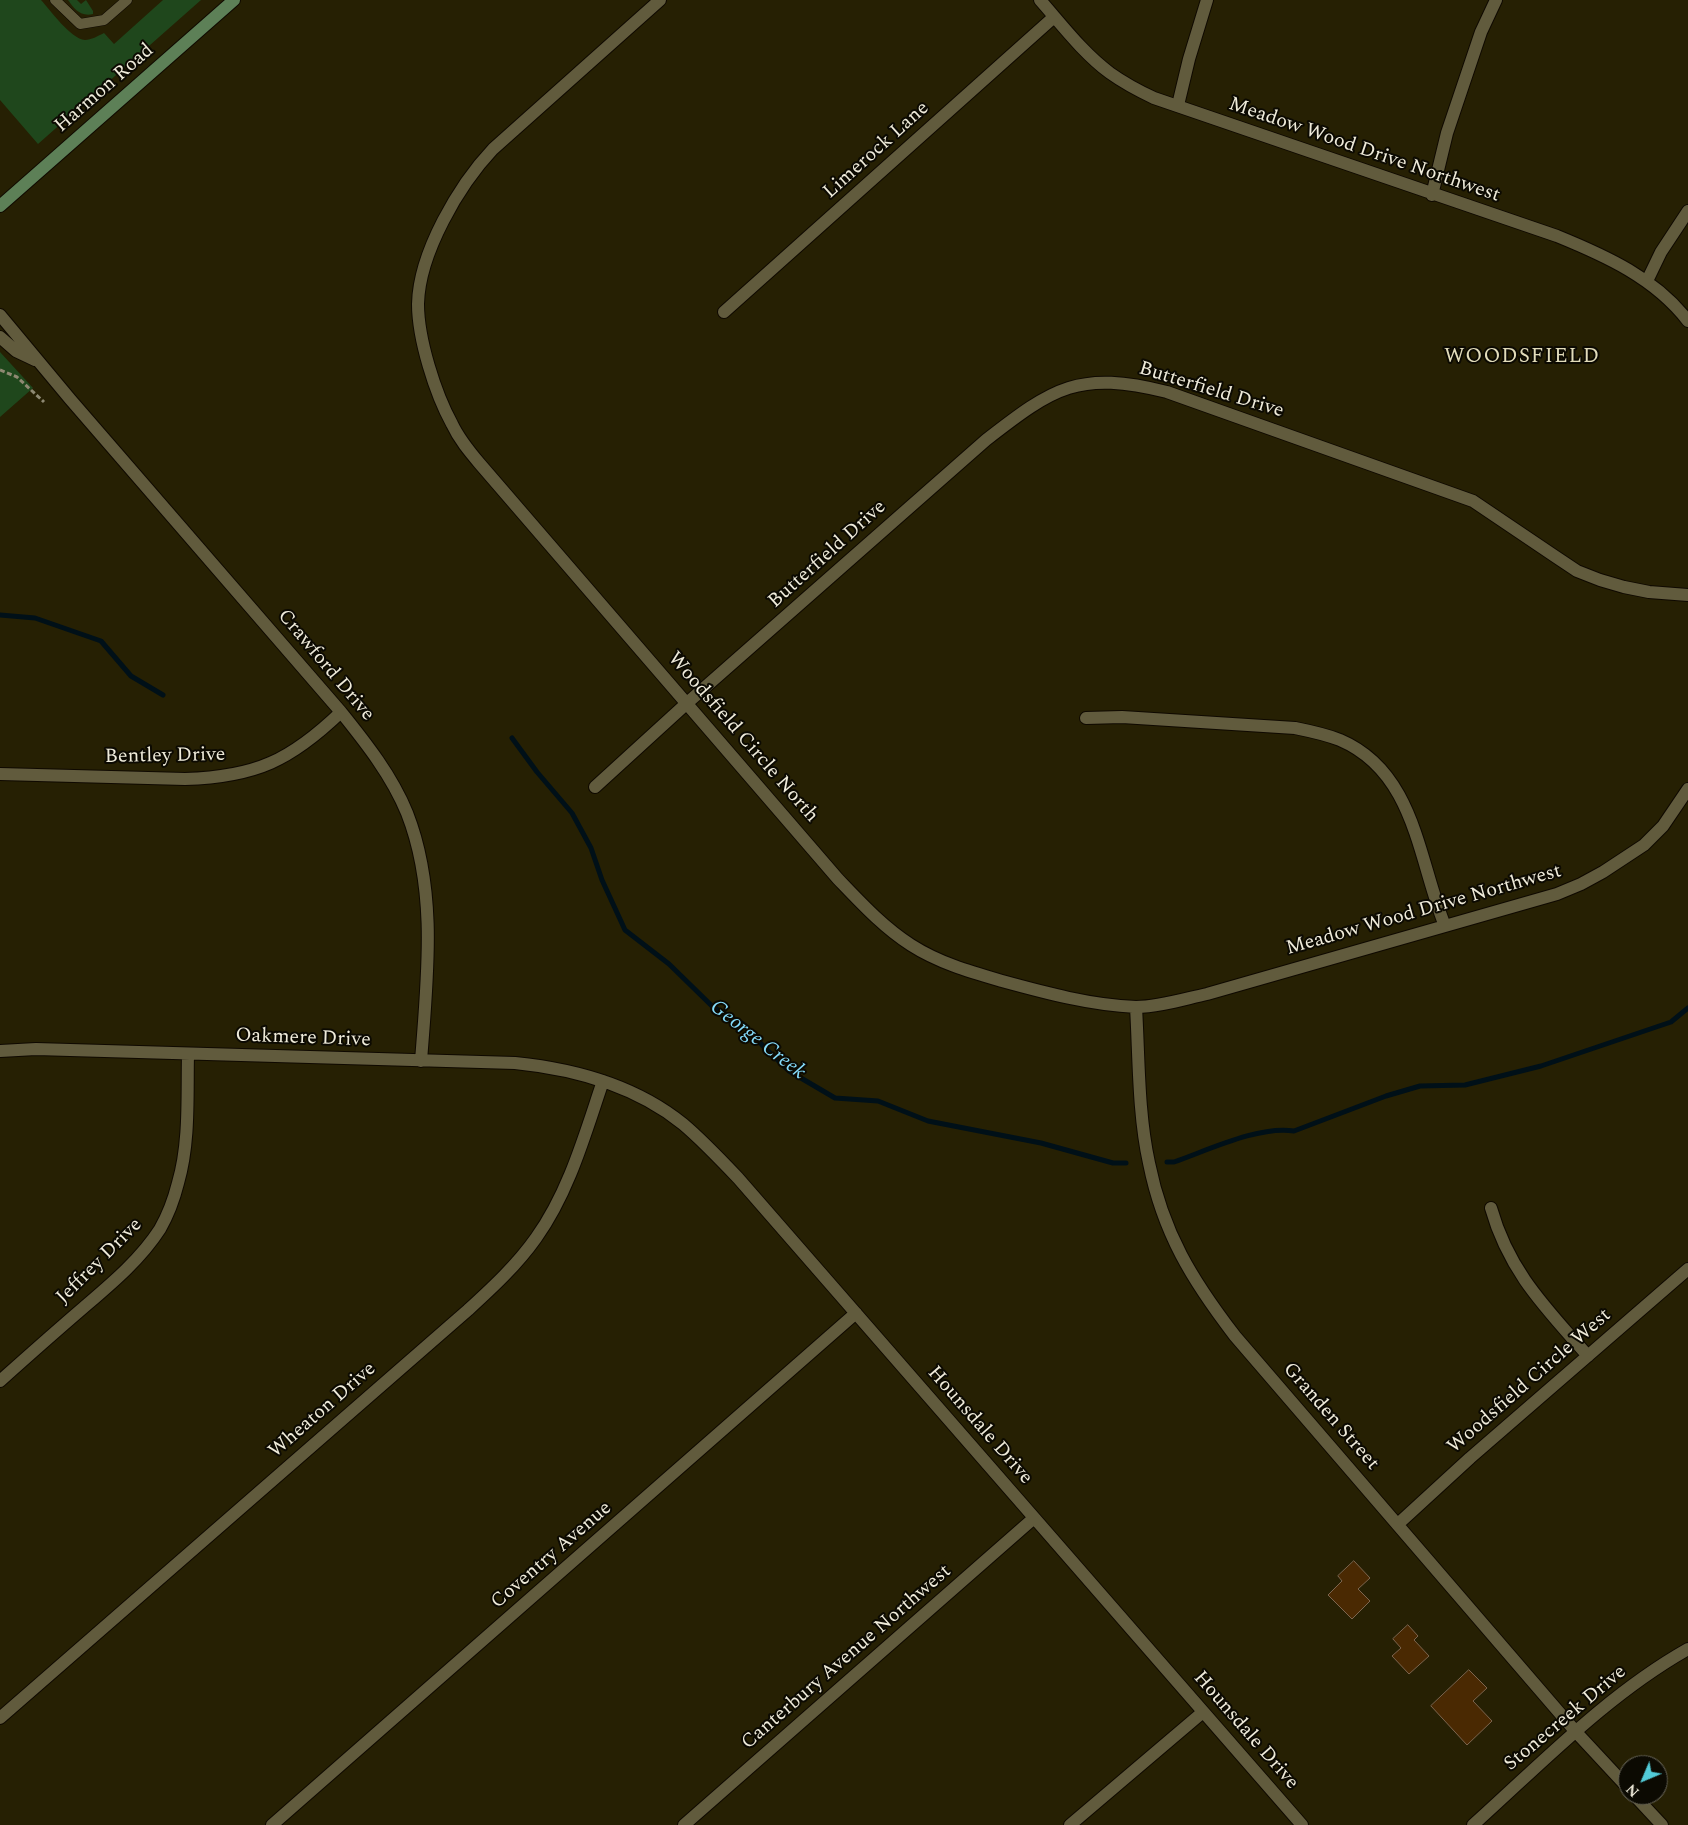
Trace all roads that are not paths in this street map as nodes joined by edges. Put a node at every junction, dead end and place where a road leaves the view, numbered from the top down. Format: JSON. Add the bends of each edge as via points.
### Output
{"nodes":[{"id":1,"x":55,"y":0,"type":"edge"},
{"id":2,"x":127,"y":0,"type":"edge"},
{"id":3,"x":234,"y":0,"type":"edge"},
{"id":4,"x":660,"y":0,"type":"edge"},
{"id":5,"x":1040,"y":0,"type":"edge"},
{"id":6,"x":1207,"y":0,"type":"edge"},
{"id":7,"x":1496,"y":0,"type":"edge"},
{"id":8,"x":1054,"y":17,"type":"junction"},
{"id":9,"x":1178,"y":106,"type":"junction"},
{"id":10,"x":1432,"y":195,"type":"junction"},
{"id":11,"x":0,"y":206,"type":"edge"},
{"id":12,"x":1688,"y":211,"type":"edge"},
{"id":13,"x":1647,"y":281,"type":"junction"},
{"id":14,"x":724,"y":312,"type":"dead end"},
{"id":15,"x":0,"y":315,"type":"edge"},
{"id":16,"x":1688,"y":321,"type":"edge"},
{"id":17,"x":0,"y":338,"type":"edge"},
{"id":18,"x":40,"y":362,"type":"junction"},
{"id":19,"x":1688,"y":595,"type":"edge"},
{"id":20,"x":686,"y":704,"type":"junction"},
{"id":21,"x":342,"y":712,"type":"junction"},
{"id":22,"x":1086,"y":718,"type":"dead end"},
{"id":23,"x":0,"y":774,"type":"edge"},
{"id":24,"x":595,"y":787,"type":"dead end"},
{"id":25,"x":1688,"y":789,"type":"edge"},
{"id":26,"x":1445,"y":926,"type":"junction"},
{"id":27,"x":1136,"y":1007,"type":"junction"},
{"id":28,"x":0,"y":1051,"type":"edge"},
{"id":29,"x":188,"y":1054,"type":"junction"},
{"id":30,"x":421,"y":1061,"type":"junction"},
{"id":31,"x":603,"y":1081,"type":"junction"},
{"id":32,"x":1492,"y":1208,"type":"dead end"},
{"id":33,"x":1688,"y":1269,"type":"edge"},
{"id":34,"x":856,"y":1313,"type":"junction"},
{"id":35,"x":1588,"y":1356,"type":"junction"},
{"id":36,"x":0,"y":1381,"type":"edge"},
{"id":37,"x":1034,"y":1518,"type":"junction"},
{"id":38,"x":1398,"y":1524,"type":"junction"},
{"id":39,"x":1688,"y":1649,"type":"edge"},
{"id":40,"x":1203,"y":1712,"type":"junction"},
{"id":41,"x":0,"y":1718,"type":"edge"},
{"id":42,"x":1576,"y":1732,"type":"junction"},
{"id":43,"x":1618,"y":1777,"type":"edge"},
{"id":44,"x":1643,"y":1805,"type":"edge"},
{"id":45,"x":274,"y":1825,"type":"edge"},
{"id":46,"x":684,"y":1825,"type":"edge"},
{"id":47,"x":1070,"y":1825,"type":"edge"},
{"id":48,"x":1302,"y":1825,"type":"edge"},
{"id":49,"x":1473,"y":1825,"type":"edge"},
{"id":50,"x":1662,"y":1825,"type":"edge"}],
"edges":[{"from":1,"to":2,"type":"lane","via":[[80,24],[104,20]]},
{"from":3,"to":11,"type":"main road","name":"Harmon Road"},
{"from":4,"to":20,"type":"street","name":"Woodsfield Circle North","via":[[476,167],[449,210],[428,255],[418,304],[426,353],[441,401],[464,445]]},
{"from":5,"to":8,"type":"street","name":"Meadow Wood Drive Northwest"},
{"from":6,"to":9,"type":"street"},
{"from":7,"to":10,"type":"street","via":[[1481,32],[1447,133]]},
{"from":8,"to":9,"type":"street","name":"Meadow Wood Drive Northwest","via":[[1091,58],[1110,73],[1131,87]]},
{"from":8,"to":14,"type":"street","name":"Limerock Lane"},
{"from":9,"to":10,"type":"street","name":"Meadow Wood Drive Northwest"},
{"from":10,"to":13,"type":"street","name":"Meadow Wood Drive Northwest","via":[[1557,236],[1603,255]]},
{"from":12,"to":13,"type":"street","via":[[1661,252]]},
{"from":13,"to":16,"type":"street","name":"Meadow Wood Drive Northwest"},
{"from":15,"to":18,"type":"street","name":"Crawford Drive"},
{"from":17,"to":18,"type":"street","name":"Crawford Drive","via":[[16,351]]},
{"from":18,"to":21,"type":"street","name":"Crawford Drive"},
{"from":19,"to":20,"type":"street","name":"Butterfield Drive","via":[[1624,587],[1577,570],[1473,501],[1379,466],[1167,392],[1118,382],[1093,382],[1069,386],[1025,409]]},
{"from":20,"to":24,"type":"street","name":"Butterfield Drive"},
{"from":20,"to":27,"type":"street","name":"Woodsfield Circle North","via":[[855,897],[911,945],[953,965],[1043,992],[1089,1002]]},
{"from":21,"to":23,"type":"street","name":"Bentley Drive","via":[[304,745],[282,758],[235,775],[184,779]]},
{"from":21,"to":30,"type":"street","name":"Crawford Drive","via":[[396,790],[421,860],[428,951]]},
{"from":22,"to":26,"type":"street","via":[[1122,717],[1295,728],[1340,740],[1362,752],[1381,768],[1407,809],[1435,904]]},
{"from":25,"to":26,"type":"street","name":"Meadow Wood Drive Northwest","via":[[1663,826],[1644,845],[1603,872],[1557,894]]},
{"from":26,"to":27,"type":"street","name":"Meadow Wood Drive Northwest","via":[[1206,994]]},
{"from":27,"to":38,"type":"street","name":"Granden Street","via":[[1148,1161],[1180,1255],[1205,1298],[1234,1336]]},
{"from":28,"to":29,"type":"street","name":"Oakmere Drive","via":[[36,1049]]},
{"from":29,"to":30,"type":"street","name":"Oakmere Drive"},
{"from":29,"to":36,"type":"street","name":"Jeffrey Drive","via":[[183,1156],[179,1181],[161,1227],[147,1248],[113,1282]]},
{"from":30,"to":31,"type":"street","name":"Oakmere Drive","via":[[515,1063],[565,1070]]},
{"from":31,"to":34,"type":"street","name":"Hounsdale Drive","via":[[628,1090],[682,1123],[738,1178]]},
{"from":31,"to":41,"type":"street","name":"Wheaton Drive","via":[[560,1197],[536,1238],[504,1276]]},
{"from":32,"to":35,"type":"street","via":[[1497,1230],[1516,1268]]},
{"from":33,"to":35,"type":"street","name":"Woodsfield Circle West"},
{"from":34,"to":37,"type":"street","name":"Hounsdale Drive"},
{"from":34,"to":45,"type":"street","name":"Coventry Avenue"},
{"from":35,"to":38,"type":"street","name":"Woodsfield Circle West"},
{"from":37,"to":40,"type":"street","name":"Hounsdale Drive"},
{"from":37,"to":46,"type":"street","name":"Canterbury Avenue Northwest"},
{"from":38,"to":42,"type":"street","name":"Granden Street"},
{"from":39,"to":42,"type":"street","name":"Stonecreek Drive","via":[[1637,1682]]},
{"from":40,"to":47,"type":"street"},
{"from":40,"to":48,"type":"street","name":"Hounsdale Drive"},
{"from":42,"to":43,"type":"street","name":"Granden Street"},
{"from":42,"to":49,"type":"street","name":"Stonecreek Drive"},
{"from":44,"to":50,"type":"street"}]}
